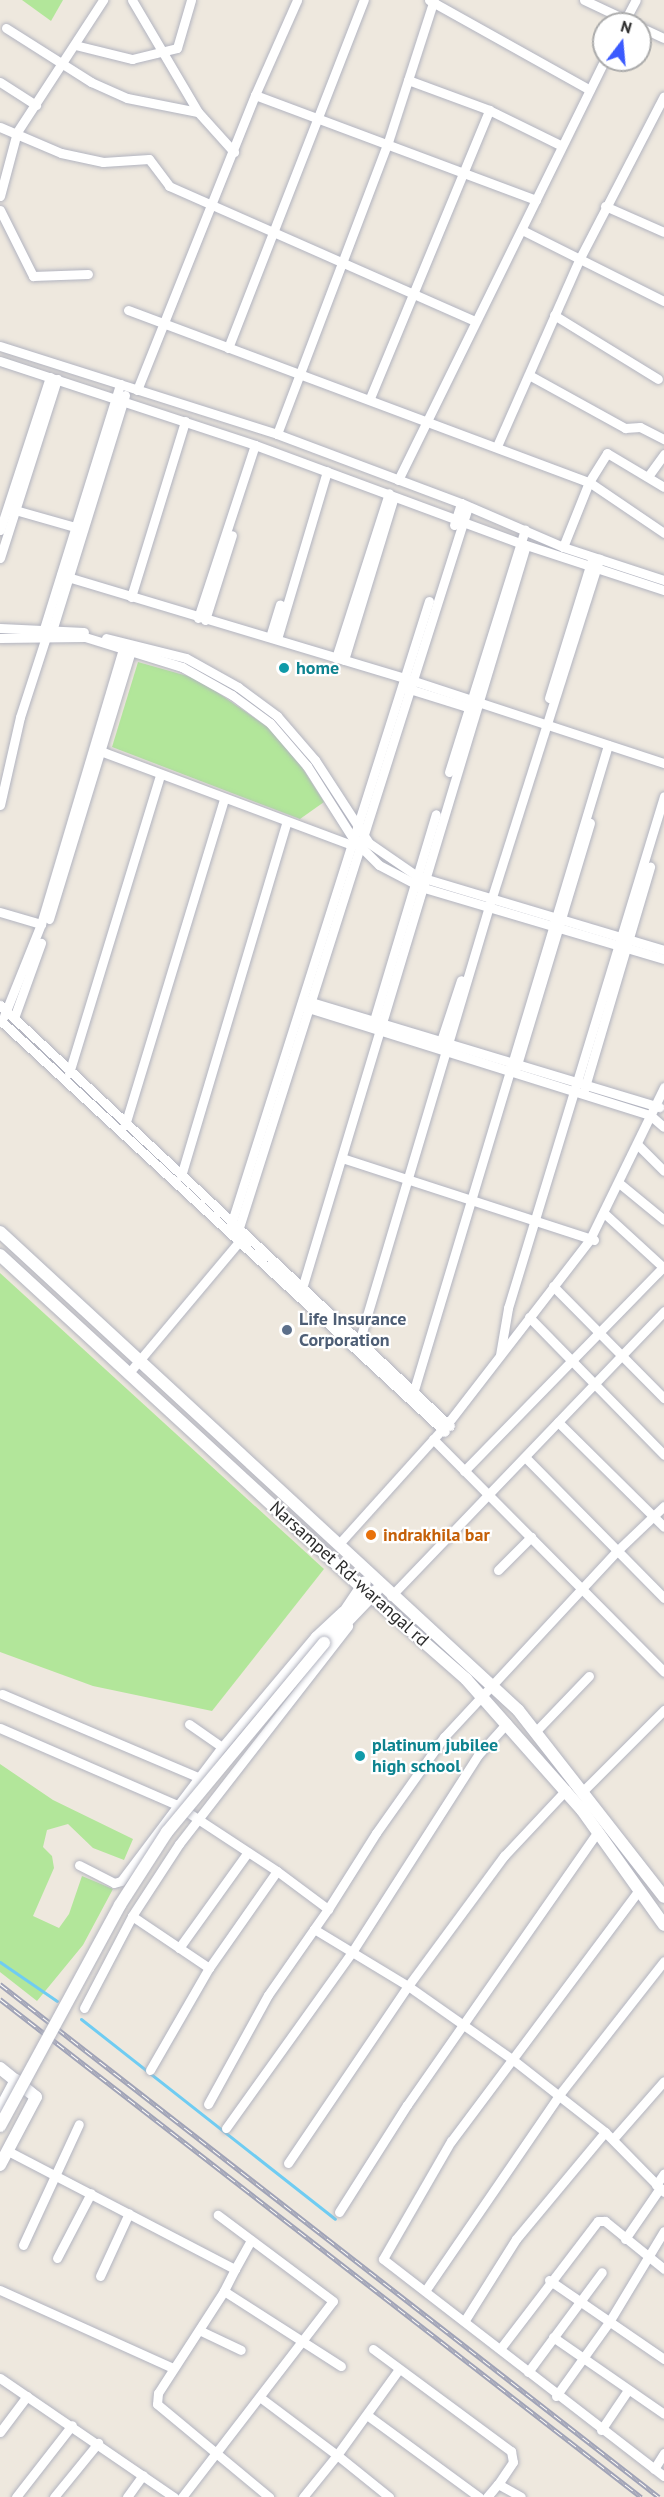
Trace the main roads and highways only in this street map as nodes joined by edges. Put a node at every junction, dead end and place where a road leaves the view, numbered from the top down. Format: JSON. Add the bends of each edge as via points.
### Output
{"nodes":[{"id":1,"x":0,"y":1232,"type":"edge"},
{"id":2,"x":0,"y":1255,"type":"edge"},
{"id":3,"x":369,"y":1576,"type":"junction"},
{"id":4,"x":380,"y":1586,"type":"junction"},
{"id":5,"x":361,"y":1587,"type":"junction"},
{"id":6,"x":371,"y":1596,"type":"junction"},
{"id":7,"x":349,"y":1613,"type":"junction"},
{"id":8,"x":664,"y":1897,"type":"edge"},
{"id":9,"x":664,"y":1924,"type":"edge"},
{"id":10,"x":0,"y":2068,"type":"edge"},
{"id":11,"x":16,"y":2080,"type":"junction"},
{"id":12,"x":0,"y":2110,"type":"edge"},
{"id":13,"x":0,"y":2127,"type":"edge"},
{"id":14,"x":0,"y":2165,"type":"edge"}],
"edges":[{"from":1,"to":3,"type":"main road","name":"Narsampet Rd-warangal rd"},
{"from":2,"to":5,"type":"main road","name":"Narsampet Rd-warangal rd"},
{"from":3,"to":4,"type":"main road","name":"Narsampet Rd-warangal rd"},
{"from":3,"to":5,"type":"main road"},
{"from":4,"to":6,"type":"main road"},
{"from":4,"to":8,"type":"main road","name":"Narsampet Rd-warangal rd","via":[[537,1730]]},
{"from":5,"to":6,"type":"main road","name":"Narsampet Rd-warangal rd"},
{"from":5,"to":7,"type":"main road"},
{"from":6,"to":7,"type":"main road"},
{"from":6,"to":9,"type":"main road","name":"Narsampet Rd-warangal rd","via":[[481,1694],[507,1723],[566,1790]]},
{"from":7,"to":13,"type":"main road","bridge":true,"via":[[167,1832],[109,1924]]},
{"from":10,"to":11,"type":"main road"},
{"from":11,"to":12,"type":"main road"},
{"from":11,"to":14,"type":"main road","via":[[36,2097]]}]}
